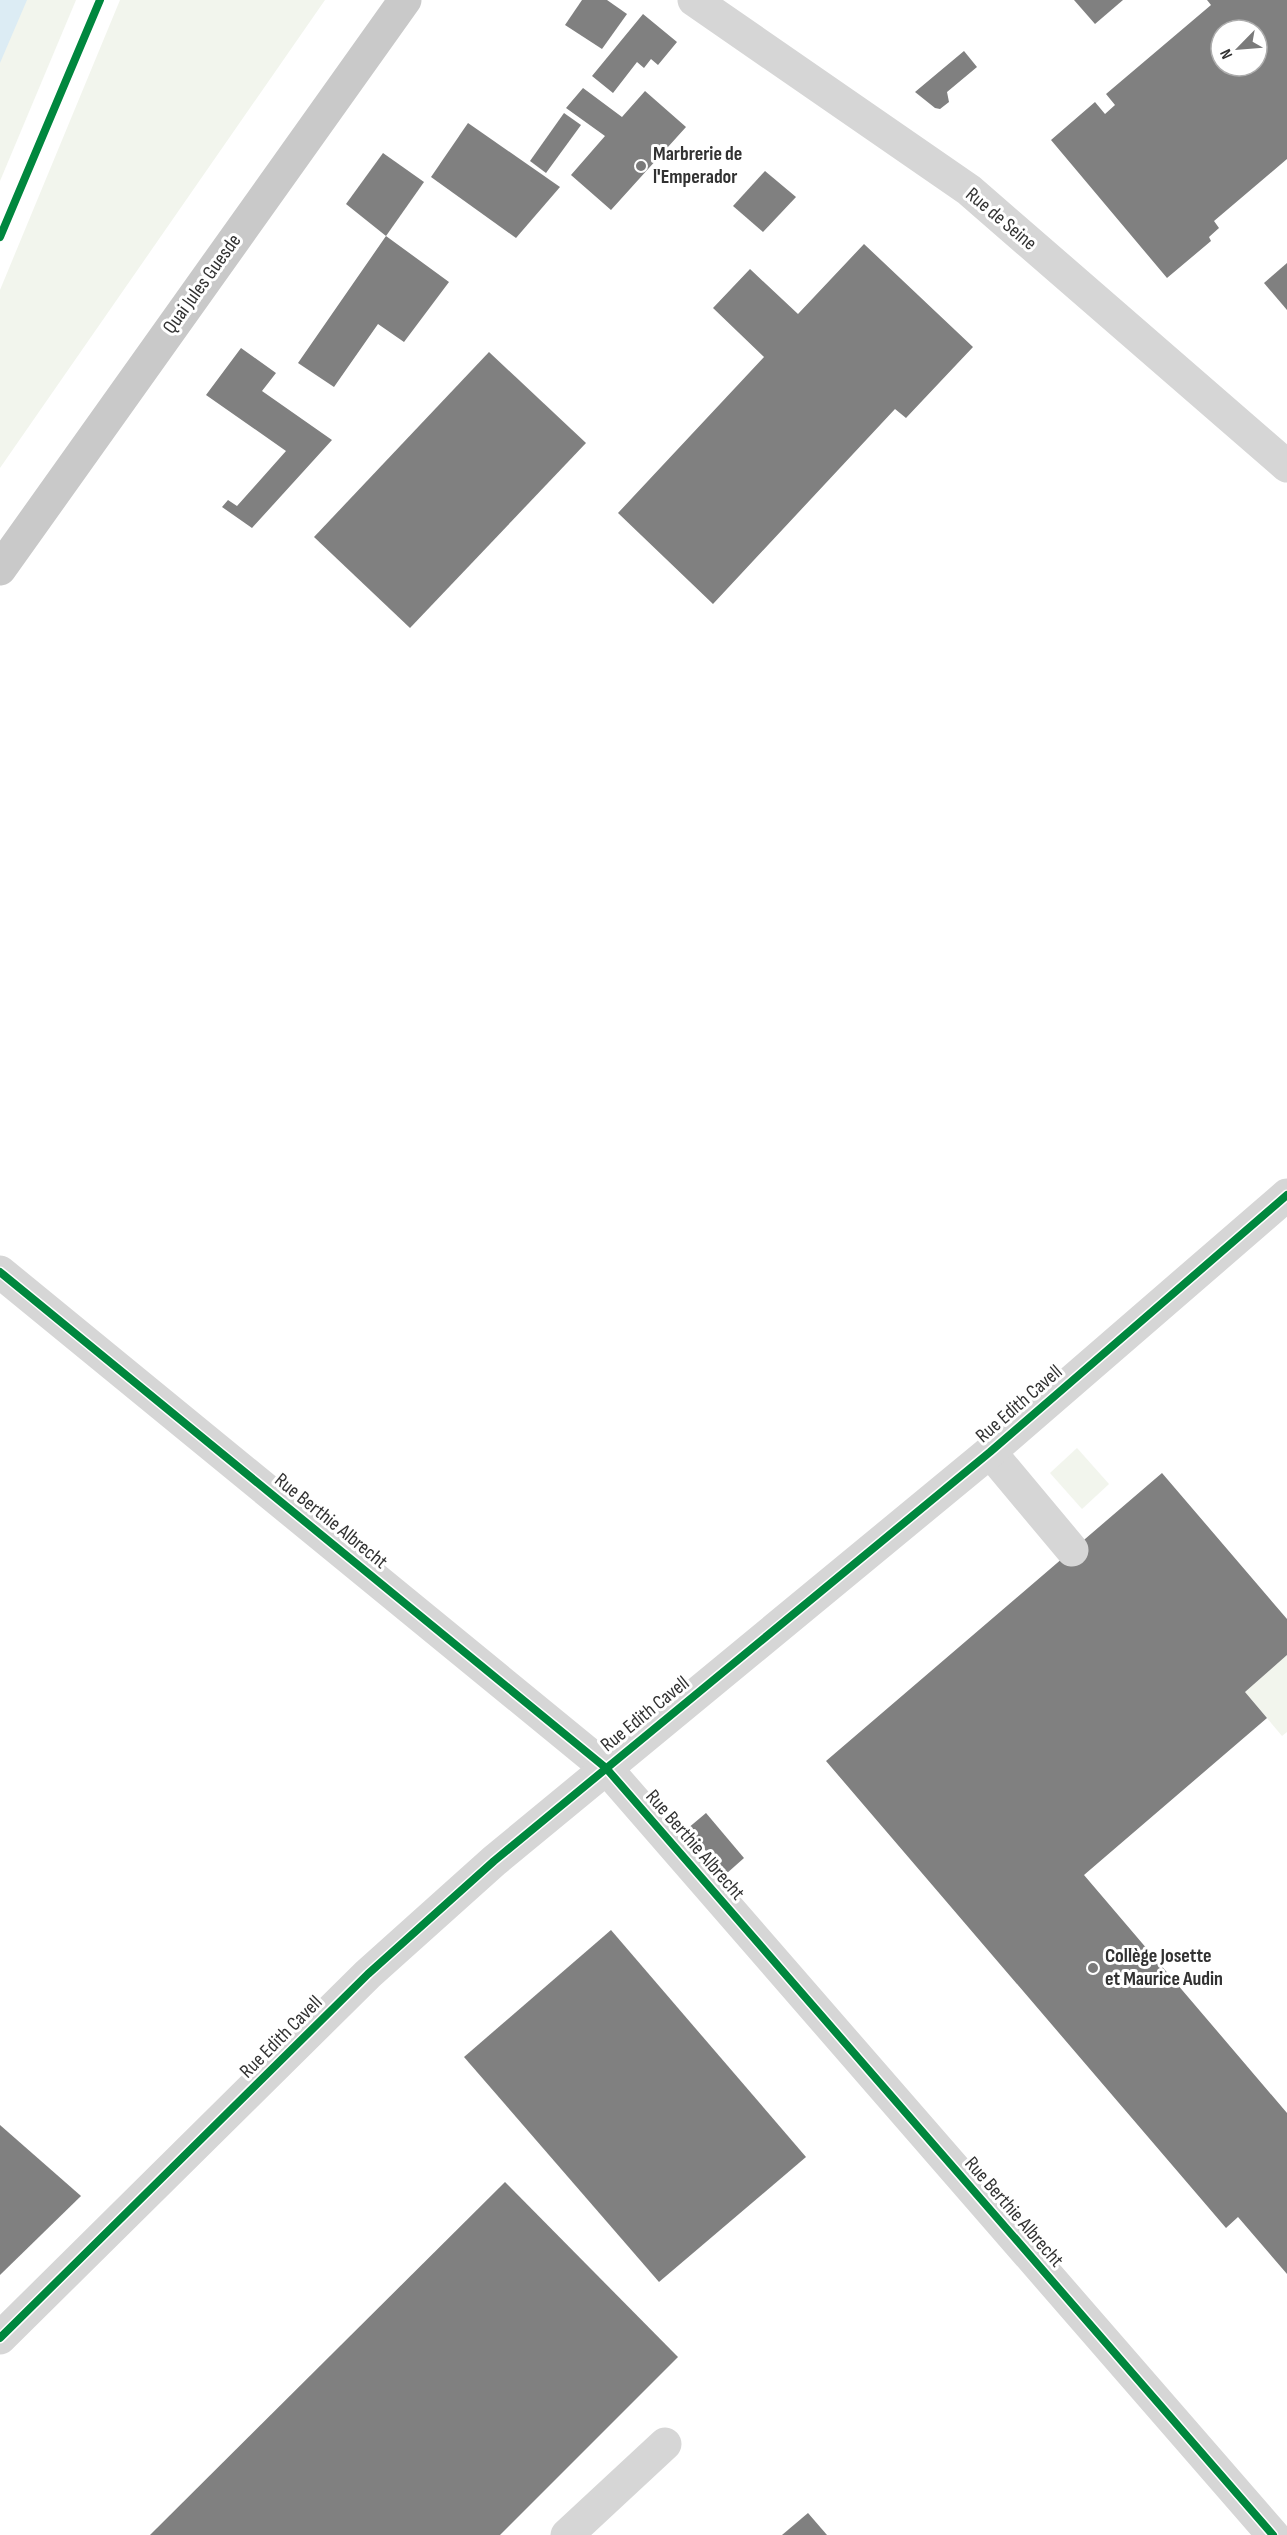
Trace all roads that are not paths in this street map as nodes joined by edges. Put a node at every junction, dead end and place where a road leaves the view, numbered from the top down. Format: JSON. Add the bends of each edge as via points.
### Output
{"nodes":[{"id":1,"x":405,"y":0,"type":"edge"},
{"id":2,"x":694,"y":0,"type":"edge"},
{"id":3,"x":1287,"y":466,"type":"edge"},
{"id":4,"x":0,"y":568,"type":"edge"},
{"id":5,"x":1287,"y":1195,"type":"edge"},
{"id":6,"x":0,"y":1272,"type":"edge"},
{"id":7,"x":990,"y":1452,"type":"junction"},
{"id":8,"x":1072,"y":1550,"type":"dead end"},
{"id":9,"x":606,"y":1768,"type":"junction"},
{"id":10,"x":0,"y":2338,"type":"edge"},
{"id":11,"x":665,"y":2444,"type":"dead end"},
{"id":12,"x":567,"y":2535,"type":"edge"},
{"id":13,"x":1273,"y":2535,"type":"edge"}],
"edges":[{"from":1,"to":4,"type":"main road","name":"Quai Jules Guesde"},
{"from":2,"to":3,"type":"street","name":"Rue de Seine","via":[[969,190]]},
{"from":5,"to":7,"type":"street","name":"Rue Edith Cavell"},
{"from":6,"to":9,"type":"street","name":"Rue Berthie Albrecht"},
{"from":7,"to":8,"type":"street"},
{"from":7,"to":9,"type":"street","name":"Rue Edith Cavell"},
{"from":9,"to":10,"type":"street","name":"Rue Edith Cavell","via":[[518,1840],[368,1974]]},
{"from":9,"to":13,"type":"street","name":"Rue Berthie Albrecht"},
{"from":11,"to":12,"type":"street"}]}
